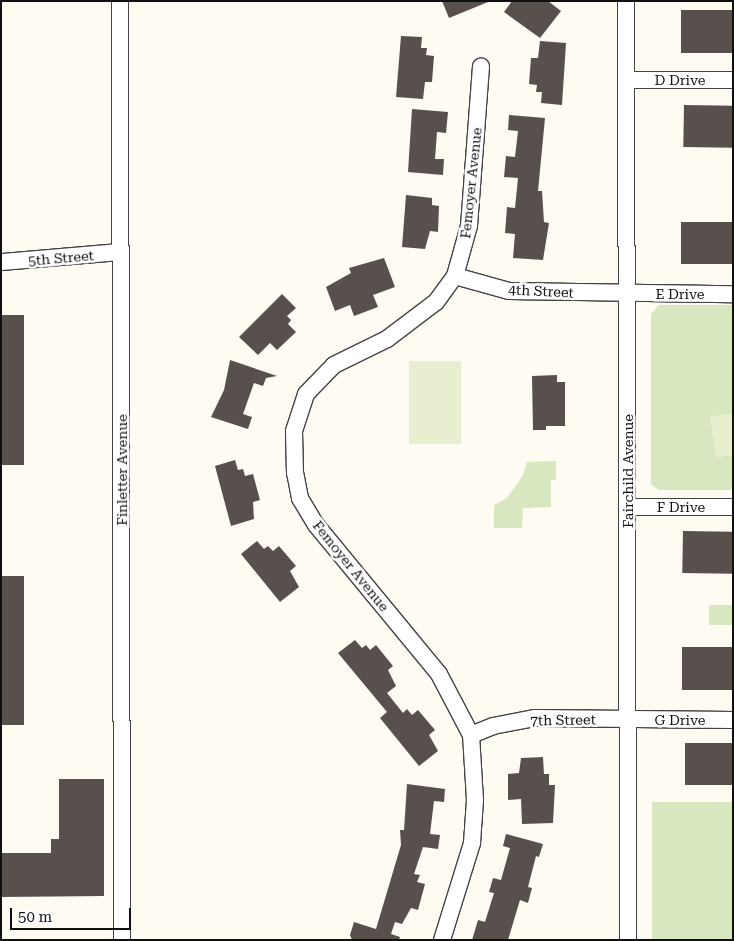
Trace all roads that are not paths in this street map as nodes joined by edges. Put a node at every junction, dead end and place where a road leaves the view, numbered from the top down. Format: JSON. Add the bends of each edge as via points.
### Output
{"nodes":[{"id":1,"x":120,"y":1,"type":"edge"},
{"id":2,"x":626,"y":1,"type":"edge"},
{"id":3,"x":481,"y":66,"type":"dead end"},
{"id":4,"x":627,"y":80,"type":"junction"},
{"id":5,"x":733,"y":80,"type":"edge"},
{"id":6,"x":121,"y":252,"type":"junction"},
{"id":7,"x":1,"y":262,"type":"edge"},
{"id":8,"x":455,"y":276,"type":"junction"},
{"id":9,"x":628,"y":294,"type":"junction"},
{"id":10,"x":733,"y":294,"type":"edge"},
{"id":11,"x":733,"y":506,"type":"edge"},
{"id":12,"x":628,"y":507,"type":"junction"},
{"id":13,"x":627,"y":720,"type":"junction"},
{"id":14,"x":733,"y":720,"type":"edge"},
{"id":15,"x":471,"y":735,"type":"junction"},
{"id":16,"x":122,"y":940,"type":"edge"},
{"id":17,"x":442,"y":940,"type":"edge"},
{"id":18,"x":628,"y":940,"type":"edge"}],
"edges":[{"from":1,"to":6,"type":"street","name":"Finletter Avenue"},
{"from":2,"to":4,"type":"street","name":"Fairchild Avenue"},
{"from":3,"to":8,"type":"street","name":"Femoyer Avenue","via":[[469,226]]},
{"from":4,"to":5,"type":"street","name":"D Drive"},
{"from":4,"to":9,"type":"street","name":"Fairchild Avenue"},
{"from":6,"to":7,"type":"street","name":"5th Street"},
{"from":6,"to":16,"type":"street","name":"Finletter Avenue"},
{"from":8,"to":9,"type":"street","name":"4th Street","via":[[509,291]]},
{"from":8,"to":15,"type":"street","name":"Femoyer Avenue","via":[[436,302],[387,339],[334,365],[306,394],[294,431],[295,473],[300,498],[316,525],[439,674]]},
{"from":9,"to":10,"type":"street","name":"E Drive"},
{"from":9,"to":12,"type":"street","name":"Fairchild Avenue"},
{"from":11,"to":12,"type":"street","name":"F Drive"},
{"from":12,"to":13,"type":"street","name":"Fairchild Avenue"},
{"from":13,"to":14,"type":"street","name":"G Drive"},
{"from":13,"to":15,"type":"street","name":"7th Street","via":[[535,718],[494,726]]},
{"from":13,"to":18,"type":"street","name":"Fairchild Avenue"},
{"from":15,"to":17,"type":"street","name":"Femoyer Avenue","via":[[472,842]]}]}
